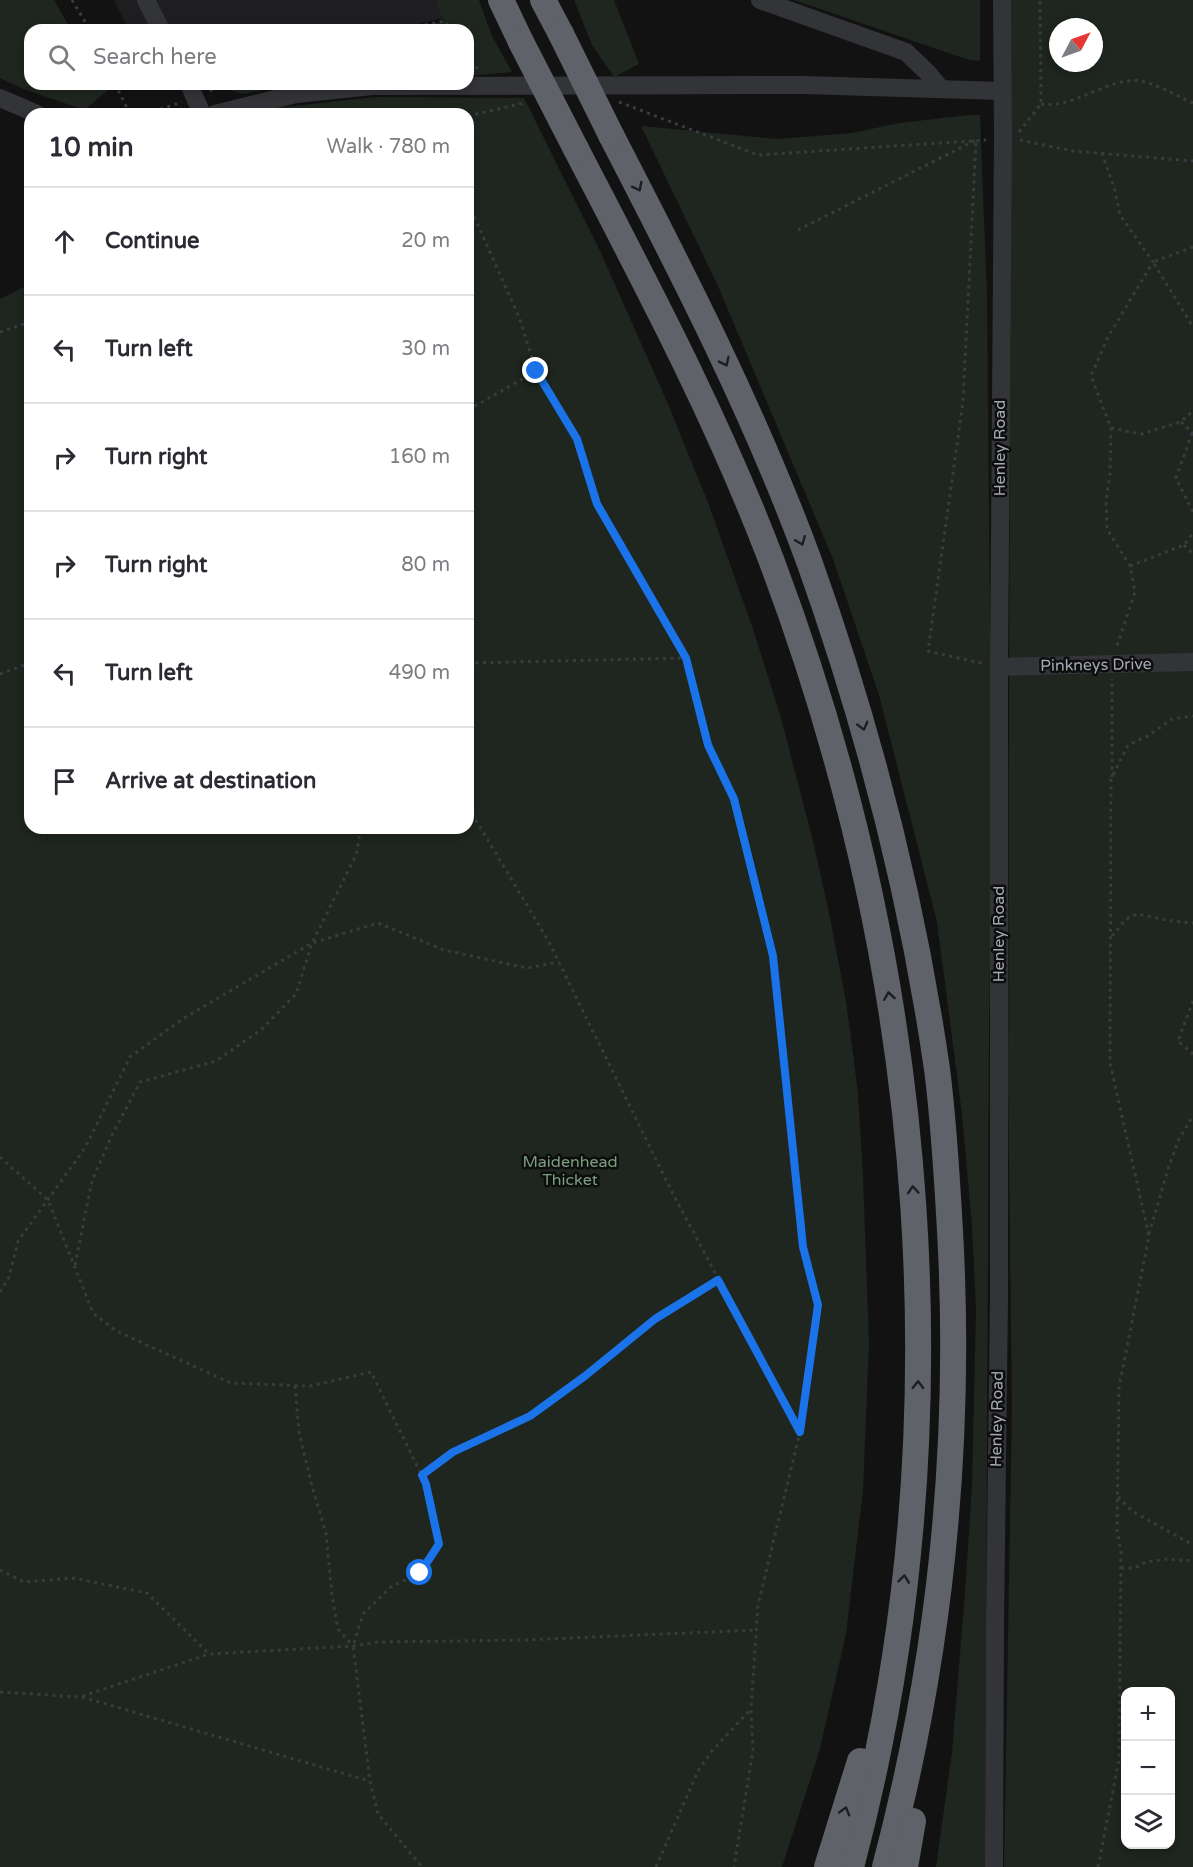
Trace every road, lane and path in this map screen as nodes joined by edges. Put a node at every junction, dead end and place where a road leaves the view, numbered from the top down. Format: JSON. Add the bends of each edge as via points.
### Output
{"nodes":[{"id":1,"x":72,"y":0,"type":"edge"},
{"id":2,"x":146,"y":0,"type":"edge"},
{"id":3,"x":501,"y":0,"type":"edge"},
{"id":4,"x":543,"y":0,"type":"edge"},
{"id":5,"x":760,"y":0,"type":"edge"},
{"id":6,"x":1002,"y":0,"type":"edge"},
{"id":7,"x":1040,"y":0,"type":"edge"},
{"id":8,"x":86,"y":24,"type":"edge"},
{"id":9,"x":158,"y":24,"type":"edge"},
{"id":10,"x":430,"y":24,"type":"edge"},
{"id":11,"x":447,"y":24,"type":"edge"},
{"id":12,"x":474,"y":86,"type":"edge"},
{"id":13,"x":941,"y":89,"type":"junction"},
{"id":14,"x":118,"y":90,"type":"edge"},
{"id":15,"x":192,"y":90,"type":"edge"},
{"id":16,"x":334,"y":90,"type":"edge"},
{"id":17,"x":1002,"y":91,"type":"junction"},
{"id":18,"x":0,"y":98,"type":"edge"},
{"id":19,"x":618,"y":101,"type":"dead end"},
{"id":20,"x":529,"y":102,"type":"dead end"},
{"id":21,"x":1193,"y":103,"type":"edge"},
{"id":22,"x":1041,"y":105,"type":"junction"},
{"id":23,"x":24,"y":108,"type":"edge"},
{"id":24,"x":127,"y":108,"type":"edge"},
{"id":25,"x":199,"y":108,"type":"edge"},
{"id":26,"x":239,"y":108,"type":"edge"},
{"id":27,"x":474,"y":115,"type":"edge"},
{"id":28,"x":1003,"y":139,"type":"junction"},
{"id":29,"x":976,"y":140,"type":"junction"},
{"id":30,"x":1102,"y":153,"type":"junction"},
{"id":31,"x":1193,"y":161,"type":"edge"},
{"id":32,"x":474,"y":216,"type":"edge"},
{"id":33,"x":798,"y":230,"type":"dead end"},
{"id":34,"x":1193,"y":247,"type":"edge"},
{"id":35,"x":1153,"y":262,"type":"junction"},
{"id":36,"x":24,"y":324,"type":"edge"},
{"id":37,"x":1193,"y":327,"type":"edge"},
{"id":38,"x":0,"y":332,"type":"edge"},
{"id":39,"x":536,"y":371,"type":"junction"},
{"id":40,"x":474,"y":407,"type":"edge"},
{"id":41,"x":1193,"y":411,"type":"edge"},
{"id":42,"x":1180,"y":422,"type":"junction"},
{"id":43,"x":1111,"y":428,"type":"junction"},
{"id":44,"x":1193,"y":433,"type":"edge"},
{"id":45,"x":1193,"y":512,"type":"edge"},
{"id":46,"x":1193,"y":533,"type":"edge"},
{"id":47,"x":1184,"y":545,"type":"junction"},
{"id":48,"x":1193,"y":554,"type":"edge"},
{"id":49,"x":1130,"y":566,"type":"junction"},
{"id":50,"x":686,"y":658,"type":"junction"},
{"id":51,"x":1193,"y":662,"type":"edge"},
{"id":52,"x":474,"y":663,"type":"edge"},
{"id":53,"x":24,"y":665,"type":"edge"},
{"id":54,"x":1111,"y":665,"type":"junction"},
{"id":55,"x":999,"y":667,"type":"junction"},
{"id":56,"x":0,"y":674,"type":"edge"},
{"id":57,"x":1193,"y":716,"type":"edge"},
{"id":58,"x":1112,"y":779,"type":"junction"},
{"id":59,"x":474,"y":817,"type":"edge"},
{"id":60,"x":360,"y":834,"type":"edge"},
{"id":61,"x":1193,"y":923,"type":"edge"},
{"id":62,"x":1112,"y":936,"type":"junction"},
{"id":63,"x":312,"y":943,"type":"junction"},
{"id":64,"x":559,"y":962,"type":"junction"},
{"id":65,"x":1193,"y":1001,"type":"edge"},
{"id":66,"x":1193,"y":1054,"type":"edge"},
{"id":67,"x":1193,"y":1115,"type":"edge"},
{"id":68,"x":0,"y":1157,"type":"edge"},
{"id":69,"x":48,"y":1200,"type":"junction"},
{"id":70,"x":1149,"y":1236,"type":"junction"},
{"id":71,"x":75,"y":1268,"type":"junction"},
{"id":72,"x":718,"y":1280,"type":"junction"},
{"id":73,"x":0,"y":1292,"type":"edge"},
{"id":74,"x":295,"y":1386,"type":"junction"},
{"id":75,"x":800,"y":1432,"type":"junction"},
{"id":76,"x":422,"y":1475,"type":"junction"},
{"id":77,"x":1118,"y":1497,"type":"junction"},
{"id":78,"x":1193,"y":1545,"type":"edge"},
{"id":79,"x":1193,"y":1561,"type":"edge"},
{"id":80,"x":1120,"y":1568,"type":"junction"},
{"id":81,"x":0,"y":1570,"type":"edge"},
{"id":82,"x":757,"y":1630,"type":"junction"},
{"id":83,"x":897,"y":1637,"type":"junction"},
{"id":84,"x":353,"y":1646,"type":"junction"},
{"id":85,"x":208,"y":1654,"type":"junction"},
{"id":86,"x":0,"y":1692,"type":"edge"},
{"id":87,"x":80,"y":1697,"type":"junction"},
{"id":88,"x":922,"y":1698,"type":"junction"},
{"id":89,"x":752,"y":1709,"type":"junction"},
{"id":90,"x":370,"y":1781,"type":"junction"},
{"id":91,"x":422,"y":1867,"type":"edge"},
{"id":92,"x":656,"y":1867,"type":"edge"},
{"id":93,"x":734,"y":1867,"type":"edge"},
{"id":94,"x":827,"y":1867,"type":"edge"},
{"id":95,"x":851,"y":1867,"type":"edge"},
{"id":96,"x":885,"y":1867,"type":"edge"},
{"id":97,"x":904,"y":1867,"type":"edge"},
{"id":98,"x":994,"y":1867,"type":"edge"},
{"id":99,"x":1098,"y":1867,"type":"edge"}],
"edges":[{"from":1,"to":8,"type":"path"},
{"from":2,"to":9,"type":"street"},
{"from":83,"to":3,"type":"highway","one_way":true,"bridge":true,"via":[[917,1446],[915,1213],[903,1085],[885,968],[860,851],[820,702],[776,571],[712,418]]},
{"from":4,"to":88,"type":"highway","one_way":true,"bridge":true,"via":[[743,401],[808,559],[866,739],[898,861],[937,1070],[951,1245],[953,1411],[946,1521]]},
{"from":5,"to":13,"type":"street","via":[[906,52]]},
{"from":6,"to":17,"type":"street","name":"Henley Road"},
{"from":7,"to":22,"type":"path"},
{"from":10,"to":11,"type":"path"},
{"from":12,"to":13,"type":"street","via":[[804,85]]},
{"from":13,"to":17,"type":"street"},
{"from":14,"to":24,"type":"path"},
{"from":15,"to":25,"type":"street"},
{"from":16,"to":26,"type":"street","via":[[296,94]]},
{"from":17,"to":28,"type":"street","name":"Henley Road"},
{"from":18,"to":23,"type":"street"},
{"from":19,"to":29,"type":"path","via":[[758,155]]},
{"from":20,"to":27,"type":"path"},
{"from":21,"to":22,"type":"path","via":[[1140,81],[1114,84],[1066,102]]},
{"from":22,"to":30,"type":"path","via":[[1014,139]]},
{"from":28,"to":29,"type":"path"},
{"from":28,"to":55,"type":"street","name":"Henley Road"},
{"from":29,"to":33,"type":"path"},
{"from":29,"to":55,"type":"path","via":[[963,402],[928,651]]},
{"from":30,"to":31,"type":"path"},
{"from":30,"to":35,"type":"path","via":[[1120,215]]},
{"from":32,"to":39,"type":"path","via":[[519,317]]},
{"from":34,"to":35,"type":"path"},
{"from":35,"to":37,"type":"path"},
{"from":35,"to":43,"type":"path","via":[[1108,337],[1091,376]]},
{"from":36,"to":38,"type":"path"},
{"from":39,"to":40,"type":"path"},
{"from":39,"to":50,"type":"path","via":[[577,439],[597,504]]},
{"from":41,"to":42,"type":"path"},
{"from":42,"to":43,"type":"path","via":[[1141,434]]},
{"from":42,"to":44,"type":"path"},
{"from":43,"to":49,"type":"path","via":[[1107,529]]},
{"from":44,"to":45,"type":"path","via":[[1176,478]]},
{"from":46,"to":47,"type":"path"},
{"from":47,"to":48,"type":"path"},
{"from":47,"to":49,"type":"path"},
{"from":49,"to":54,"type":"path","via":[[1136,592]]},
{"from":50,"to":52,"type":"path"},
{"from":50,"to":75,"type":"path","via":[[708,745],[734,799],[773,956],[803,1247],[818,1305]]},
{"from":51,"to":54,"type":"street","name":"Pinkneys Drive"},
{"from":53,"to":56,"type":"path"},
{"from":54,"to":55,"type":"street","name":"Pinkneys Drive"},
{"from":54,"to":58,"type":"path"},
{"from":55,"to":98,"type":"street","name":"Henley Road"},
{"from":57,"to":58,"type":"path","via":[[1172,719],[1128,745]]},
{"from":58,"to":62,"type":"path"},
{"from":59,"to":64,"type":"path"},
{"from":60,"to":63,"type":"path","via":[[356,855]]},
{"from":61,"to":62,"type":"path","via":[[1137,914],[1126,919]]},
{"from":62,"to":70,"type":"path","via":[[1110,1063]]},
{"from":63,"to":64,"type":"path","via":[[378,923],[444,950],[527,968]]},
{"from":63,"to":69,"type":"path","via":[[184,1018],[130,1057],[85,1148]]},
{"from":63,"to":71,"type":"path","via":[[296,994],[261,1029],[216,1061],[140,1082],[92,1181]]},
{"from":64,"to":72,"type":"path"},
{"from":65,"to":66,"type":"path","via":[[1178,1041]]},
{"from":67,"to":70,"type":"path","via":[[1168,1168]]},
{"from":68,"to":69,"type":"path"},
{"from":69,"to":71,"type":"path"},
{"from":69,"to":73,"type":"path","via":[[18,1241],[9,1277]]},
{"from":70,"to":77,"type":"path","via":[[1119,1387]]},
{"from":71,"to":74,"type":"path","via":[[93,1312],[116,1331],[231,1383]]},
{"from":72,"to":75,"type":"path"},
{"from":72,"to":76,"type":"path","via":[[655,1319],[530,1416],[453,1452]]},
{"from":74,"to":76,"type":"path","via":[[371,1372]]},
{"from":74,"to":84,"type":"path","via":[[299,1432],[326,1533],[338,1629]]},
{"from":75,"to":82,"type":"path","via":[[758,1605]]},
{"from":76,"to":84,"type":"path","via":[[439,1544],[420,1573],[392,1586],[363,1614]]},
{"from":77,"to":78,"type":"path","via":[[1132,1511]]},
{"from":77,"to":80,"type":"path"},
{"from":79,"to":80,"type":"path","via":[[1167,1559]]},
{"from":80,"to":99,"type":"path","via":[[1119,1760]]},
{"from":81,"to":85,"type":"path","via":[[24,1582],[74,1578],[147,1593]]},
{"from":82,"to":84,"type":"path","via":[[378,1642]]},
{"from":82,"to":89,"type":"path"},
{"from":94,"to":83,"type":"highway","one_way":true},
{"from":83,"to":95,"type":"highway","via":[[880,1740]]},
{"from":84,"to":85,"type":"path"},
{"from":84,"to":90,"type":"path"},
{"from":85,"to":87,"type":"path"},
{"from":86,"to":87,"type":"path"},
{"from":87,"to":90,"type":"path"},
{"from":88,"to":96,"type":"highway"},
{"from":88,"to":97,"type":"highway","via":[[916,1803]]},
{"from":89,"to":92,"type":"path","via":[[698,1771]]},
{"from":89,"to":93,"type":"path","via":[[753,1750]]},
{"from":90,"to":91,"type":"path","via":[[378,1814]]}]}
